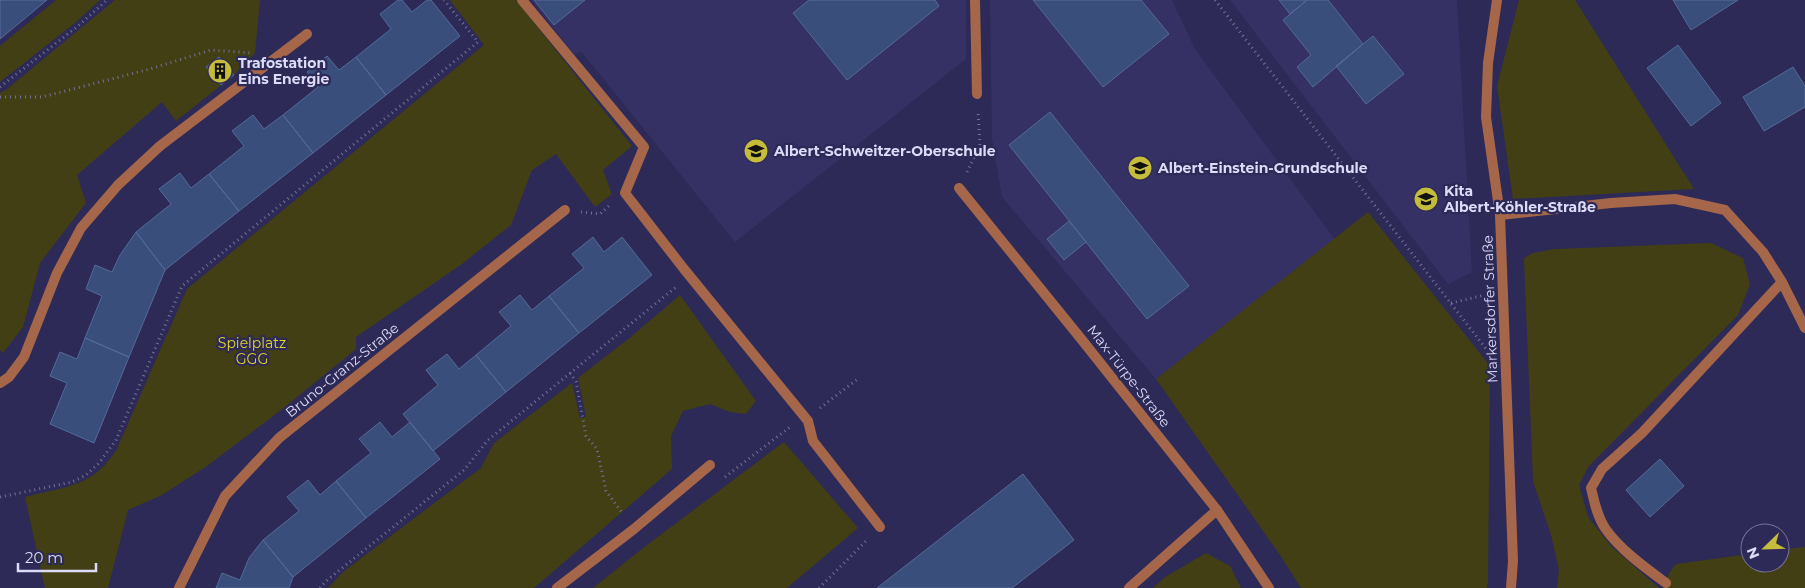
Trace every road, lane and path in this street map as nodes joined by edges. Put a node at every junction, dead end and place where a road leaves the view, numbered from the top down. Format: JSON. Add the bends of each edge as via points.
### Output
{"nodes":[{"id":1,"x":107,"y":0,"type":"edge"},
{"id":2,"x":444,"y":0,"type":"edge"},
{"id":3,"x":522,"y":0,"type":"edge"},
{"id":4,"x":975,"y":0,"type":"edge"},
{"id":5,"x":1215,"y":0,"type":"edge"},
{"id":6,"x":1497,"y":0,"type":"edge"},
{"id":7,"x":307,"y":34,"type":"dead end"},
{"id":8,"x":255,"y":54,"type":"dead end"},
{"id":9,"x":0,"y":87,"type":"edge"},
{"id":10,"x":977,"y":94,"type":"dead end"},
{"id":11,"x":0,"y":97,"type":"edge"},
{"id":12,"x":978,"y":115,"type":"dead end"},
{"id":13,"x":959,"y":188,"type":"joint"},
{"id":14,"x":625,"y":193,"type":"junction"},
{"id":15,"x":565,"y":210,"type":"joint"},
{"id":16,"x":1500,"y":215,"type":"junction"},
{"id":17,"x":690,"y":276,"type":"junction"},
{"id":18,"x":1782,"y":282,"type":"junction"},
{"id":19,"x":1503,"y":291,"type":"junction"},
{"id":20,"x":1451,"y":303,"type":"junction"},
{"id":21,"x":1805,"y":328,"type":"edge"},
{"id":22,"x":1505,"y":355,"type":"junction"},
{"id":23,"x":570,"y":373,"type":"junction"},
{"id":24,"x":859,"y":378,"type":"dead end"},
{"id":25,"x":0,"y":383,"type":"edge"},
{"id":26,"x":806,"y":419,"type":"junction"},
{"id":27,"x":756,"y":453,"type":"dead end"},
{"id":28,"x":710,"y":465,"type":"dead end"},
{"id":29,"x":0,"y":497,"type":"edge"},
{"id":30,"x":1217,"y":510,"type":"junction"},
{"id":31,"x":880,"y":527,"type":"joint"},
{"id":32,"x":634,"y":529,"type":"junction"},
{"id":33,"x":1666,"y":583,"type":"dead end"},
{"id":34,"x":179,"y":588,"type":"edge"},
{"id":35,"x":320,"y":588,"type":"edge"},
{"id":36,"x":557,"y":588,"type":"edge"},
{"id":37,"x":819,"y":588,"type":"edge"},
{"id":38,"x":1129,"y":588,"type":"edge"},
{"id":39,"x":1269,"y":588,"type":"edge"},
{"id":40,"x":1511,"y":588,"type":"edge"}],
"edges":[{"from":1,"to":9,"type":"path"},
{"from":2,"to":29,"type":"path","via":[[478,42],[182,286],[116,440],[99,463],[72,482]]},
{"from":3,"to":14,"type":"street","via":[[644,147]]},
{"from":4,"to":10,"type":"street"},
{"from":5,"to":20,"type":"path"},
{"from":6,"to":16,"type":"street","name":"Markersdorfer Straße","via":[[1488,63],[1486,117]]},
{"from":7,"to":25,"type":"street","via":[[160,146],[118,185],[81,228],[57,273],[24,357],[9,377]]},
{"from":8,"to":11,"type":"path","via":[[211,50],[42,97]]},
{"from":12,"to":13,"type":"path","via":[[980,144]]},
{"from":13,"to":30,"type":"street","name":"Max-Türpe-Straße"},
{"from":14,"to":15,"type":"path","via":[[600,214]]},
{"from":14,"to":17,"type":"street"},
{"from":15,"to":34,"type":"street","name":"Bruno-Granz-Straße","via":[[279,438],[225,496]]},
{"from":16,"to":18,"type":"street","via":[[1675,199],[1725,210],[1763,252]]},
{"from":16,"to":19,"type":"street","name":"Markersdorfer Straße"},
{"from":17,"to":23,"type":"path"},
{"from":17,"to":26,"type":"street"},
{"from":18,"to":21,"type":"street"},
{"from":18,"to":33,"type":"street","via":[[1642,434],[1602,470],[1591,488],[1594,505],[1605,528],[1635,560]]},
{"from":19,"to":20,"type":"path"},
{"from":19,"to":22,"type":"street","name":"Markersdorfer Straße"},
{"from":20,"to":22,"type":"path","via":[[1490,354]]},
{"from":22,"to":40,"type":"street","name":"Markersdorfer Straße","via":[[1513,561]]},
{"from":23,"to":32,"type":"path","via":[[576,382],[586,436],[597,449],[606,491]]},
{"from":23,"to":35,"type":"path","via":[[488,440],[464,470]]},
{"from":24,"to":26,"type":"path"},
{"from":26,"to":27,"type":"path","via":[[798,421]]},
{"from":26,"to":31,"type":"street","via":[[813,440]]},
{"from":28,"to":32,"type":"street"},
{"from":30,"to":38,"type":"street"},
{"from":30,"to":39,"type":"street","name":"Max-Türpe-Straße"},
{"from":31,"to":37,"type":"path"},
{"from":32,"to":36,"type":"street"}]}
